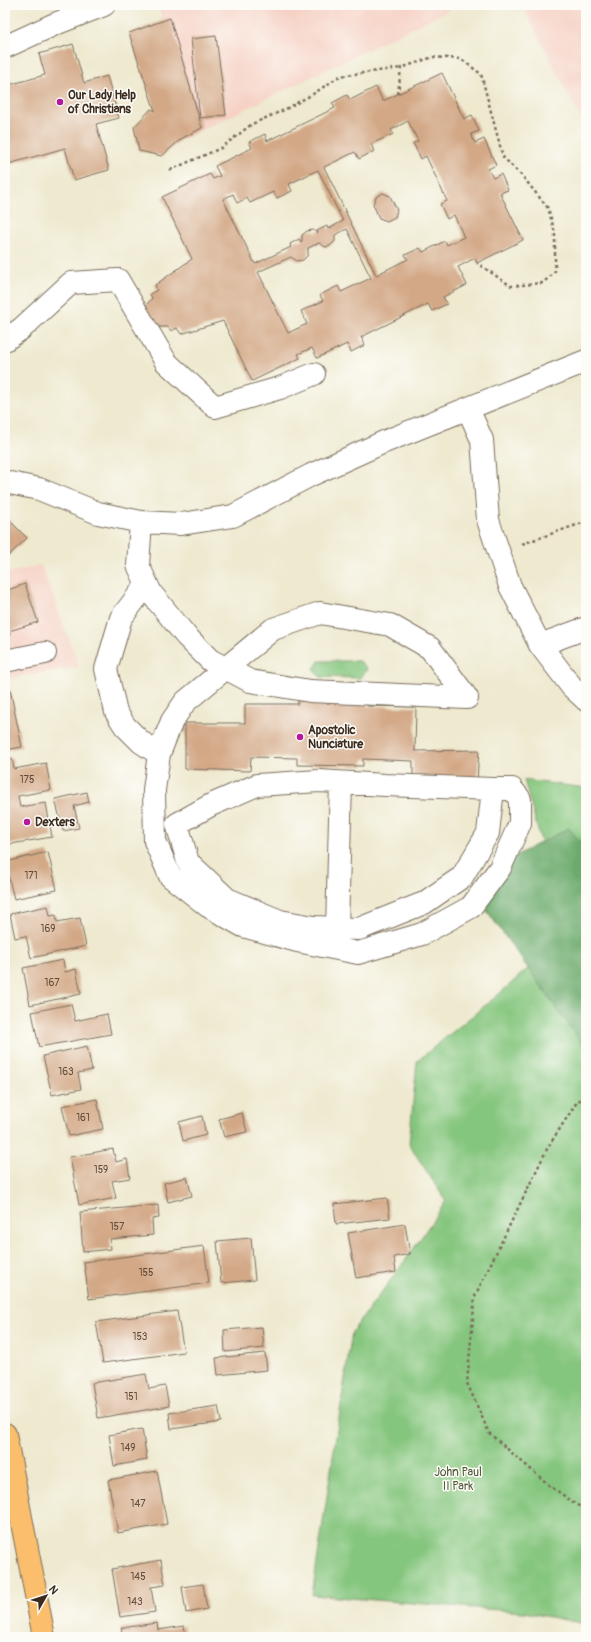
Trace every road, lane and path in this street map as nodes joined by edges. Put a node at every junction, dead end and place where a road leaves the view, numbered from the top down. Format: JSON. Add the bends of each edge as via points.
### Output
{"nodes":[{"id":1,"x":104,"y":5,"type":"edge"},
{"id":2,"x":62,"y":13,"type":"edge"},
{"id":3,"x":5,"y":46,"type":"edge"},
{"id":4,"x":401,"y":68,"type":"junction"},
{"id":5,"x":398,"y":94,"type":"dead end"},
{"id":6,"x":170,"y":170,"type":"dead end"},
{"id":7,"x":477,"y":263,"type":"dead end"},
{"id":8,"x":5,"y":340,"type":"edge"},
{"id":9,"x":586,"y":361,"type":"edge"},
{"id":10,"x":314,"y":374,"type":"dead end"},
{"id":11,"x":468,"y":409,"type":"junction"},
{"id":12,"x":5,"y":482,"type":"edge"},
{"id":13,"x":141,"y":522,"type":"junction"},
{"id":14,"x":585,"y":522,"type":"dead end"},
{"id":15,"x":498,"y":552,"type":"junction"},
{"id":16,"x":147,"y":584,"type":"junction"},
{"id":17,"x":586,"y":628,"type":"edge"},
{"id":18,"x":540,"y":645,"type":"junction"},
{"id":19,"x":45,"y":653,"type":"dead end"},
{"id":20,"x":5,"y":661,"type":"edge"},
{"id":21,"x":224,"y":668,"type":"junction"},
{"id":22,"x":586,"y":700,"type":"edge"},
{"id":23,"x":159,"y":754,"type":"junction"},
{"id":24,"x":341,"y":783,"type":"junction"},
{"id":25,"x":493,"y":789,"type":"junction"},
{"id":26,"x":336,"y":928,"type":"junction"},
{"id":27,"x":586,"y":1096,"type":"edge"},
{"id":28,"x":5,"y":1434,"type":"edge"},
{"id":29,"x":586,"y":1511,"type":"edge"},
{"id":30,"x":44,"y":1637,"type":"edge"}],
"edges":[{"from":1,"to":2,"type":"lane"},
{"from":2,"to":3,"type":"lane"},
{"from":4,"to":5,"type":"path"},
{"from":4,"to":6,"type":"path","via":[[340,76],[284,110],[252,124],[222,148]]},
{"from":4,"to":7,"type":"path","via":[[433,57],[461,59],[481,74],[503,157],[548,208],[555,234],[555,272],[543,283],[511,286]]},
{"from":8,"to":10,"type":"lane","via":[[21,329],[71,283],[118,280],[166,362],[215,407],[280,388]]},
{"from":9,"to":11,"type":"lane"},
{"from":11,"to":13,"type":"lane","via":[[384,442],[311,475],[233,516],[180,524]]},
{"from":11,"to":15,"type":"lane","via":[[482,440],[488,520]]},
{"from":12,"to":13,"type":"lane","via":[[39,489],[98,513]]},
{"from":13,"to":16,"type":"lane","via":[[138,565]]},
{"from":14,"to":15,"type":"path"},
{"from":15,"to":18,"type":"lane","via":[[510,586]]},
{"from":16,"to":21,"type":"lane","via":[[151,593],[186,636],[210,660]]},
{"from":16,"to":23,"type":"lane","via":[[121,618],[106,669],[116,712],[125,726]]},
{"from":17,"to":18,"type":"lane"},
{"from":18,"to":22,"type":"lane","via":[[572,687]]},
{"from":19,"to":20,"type":"lane"},
{"from":21,"to":21,"type":"lane","via":[[250,682],[310,691],[467,698],[430,648],[390,625],[320,613],[273,629]]},
{"from":21,"to":23,"type":"lane","via":[[185,702],[172,721]]},
{"from":23,"to":25,"type":"lane","via":[[154,790],[155,841],[170,876],[208,906],[243,926],[297,942],[358,953],[422,934],[471,907],[500,868],[520,822],[520,799],[512,789]]},
{"from":24,"to":25,"type":"lane"},
{"from":24,"to":26,"type":"lane"},
{"from":24,"to":26,"type":"lane","via":[[319,781],[257,785],[211,804],[177,824],[188,862],[227,899],[280,921]]},
{"from":25,"to":26,"type":"lane","via":[[488,833],[462,877],[424,903],[359,929]]},
{"from":27,"to":29,"type":"path","via":[[577,1102],[548,1147],[475,1296],[467,1383],[489,1433],[550,1486]]},
{"from":28,"to":30,"type":"main road"}]}
